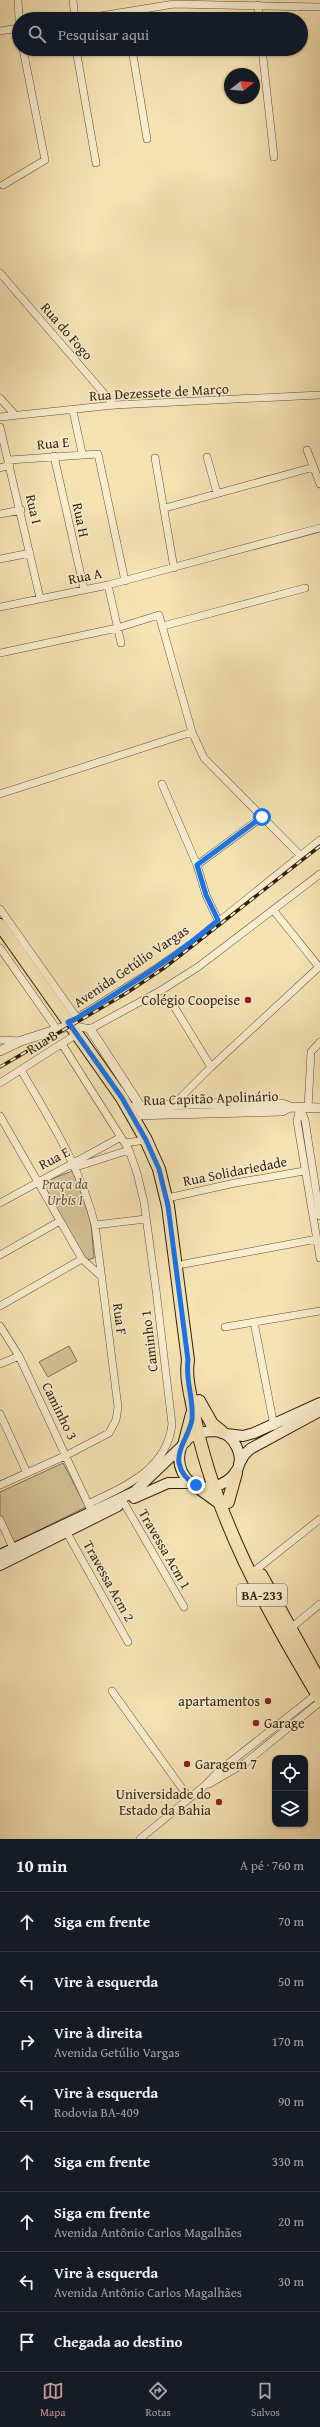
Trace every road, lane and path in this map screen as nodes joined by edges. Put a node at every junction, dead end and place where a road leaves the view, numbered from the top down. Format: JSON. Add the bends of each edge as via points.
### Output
{"nodes":[{"id":1,"x":18,"y":0,"type":"edge"},
{"id":2,"x":73,"y":0,"type":"edge"},
{"id":3,"x":142,"y":0,"type":"edge"},
{"id":4,"x":208,"y":2,"type":"edge"},
{"id":5,"x":258,"y":5,"type":"junction"},
{"id":6,"x":320,"y":6,"type":"edge"},
{"id":7,"x":144,"y":9,"type":"junction"},
{"id":8,"x":19,"y":12,"type":"edge"},
{"id":9,"x":74,"y":12,"type":"edge"},
{"id":10,"x":136,"y":12,"type":"edge"},
{"id":11,"x":258,"y":12,"type":"edge"},
{"id":12,"x":12,"y":29,"type":"edge"},
{"id":13,"x":0,"y":30,"type":"edge"},
{"id":14,"x":24,"y":56,"type":"edge"},
{"id":15,"x":77,"y":56,"type":"edge"},
{"id":16,"x":133,"y":56,"type":"edge"},
{"id":17,"x":263,"y":56,"type":"edge"},
{"id":18,"x":147,"y":139,"type":"dead end"},
{"id":19,"x":274,"y":157,"type":"dead end"},
{"id":20,"x":96,"y":163,"type":"dead end"},
{"id":21,"x":2,"y":185,"type":"dead end"},
{"id":22,"x":0,"y":273,"type":"edge"},
{"id":23,"x":320,"y":395,"type":"edge"},
{"id":24,"x":0,"y":398,"type":"edge"},
{"id":25,"x":114,"y":405,"type":"junction"},
{"id":26,"x":73,"y":411,"type":"junction"},
{"id":27,"x":15,"y":415,"type":"junction"},
{"id":28,"x":0,"y":417,"type":"edge"},
{"id":29,"x":0,"y":426,"type":"edge"},
{"id":30,"x":307,"y":450,"type":"dead end"},
{"id":31,"x":82,"y":453,"type":"junction"},
{"id":32,"x":54,"y":456,"type":"junction"},
{"id":33,"x":207,"y":457,"type":"dead end"},
{"id":34,"x":155,"y":458,"type":"dead end"},
{"id":35,"x":10,"y":463,"type":"junction"},
{"id":36,"x":314,"y":467,"type":"junction"},
{"id":37,"x":0,"y":468,"type":"edge"},
{"id":38,"x":320,"y":484,"type":"edge"},
{"id":39,"x":217,"y":493,"type":"junction"},
{"id":40,"x":165,"y":508,"type":"junction"},
{"id":41,"x":21,"y":510,"type":"junction"},
{"id":42,"x":0,"y":514,"type":"edge"},
{"id":43,"x":320,"y":528,"type":"edge"},
{"id":44,"x":30,"y":553,"type":"junction"},
{"id":45,"x":0,"y":559,"type":"edge"},
{"id":46,"x":174,"y":568,"type":"junction"},
{"id":47,"x":125,"y":581,"type":"junction"},
{"id":48,"x":108,"y":585,"type":"junction"},
{"id":49,"x":305,"y":588,"type":"dead end"},
{"id":50,"x":84,"y":590,"type":"junction"},
{"id":51,"x":40,"y":598,"type":"junction"},
{"id":52,"x":0,"y":606,"type":"edge"},
{"id":53,"x":163,"y":626,"type":"junction"},
{"id":54,"x":117,"y":628,"type":"junction"},
{"id":55,"x":121,"y":643,"type":"dead end"},
{"id":56,"x":0,"y":653,"type":"edge"},
{"id":57,"x":192,"y":732,"type":"junction"},
{"id":58,"x":162,"y":784,"type":"dead end"},
{"id":59,"x":0,"y":794,"type":"edge"},
{"id":60,"x":262,"y":817,"type":"junction"},
{"id":61,"x":320,"y":840,"type":"edge"},
{"id":62,"x":301,"y":856,"type":"junction"},
{"id":63,"x":197,"y":865,"type":"junction"},
{"id":64,"x":320,"y":874,"type":"edge"},
{"id":65,"x":0,"y":909,"type":"edge"},
{"id":66,"x":274,"y":911,"type":"junction"},
{"id":67,"x":218,"y":920,"type":"junction"},
{"id":68,"x":0,"y":925,"type":"edge"},
{"id":69,"x":0,"y":948,"type":"edge"},
{"id":70,"x":319,"y":967,"type":"edge"},
{"id":71,"x":175,"y":1008,"type":"dead end"},
{"id":72,"x":73,"y":1025,"type":"junction"},
{"id":73,"x":56,"y":1028,"type":"junction"},
{"id":74,"x":90,"y":1030,"type":"junction"},
{"id":75,"x":0,"y":1040,"type":"edge"},
{"id":76,"x":21,"y":1041,"type":"junction"},
{"id":77,"x":320,"y":1042,"type":"edge"},
{"id":78,"x":62,"y":1044,"type":"junction"},
{"id":79,"x":0,"y":1051,"type":"edge"},
{"id":80,"x":211,"y":1067,"type":"junction"},
{"id":81,"x":21,"y":1070,"type":"junction"},
{"id":82,"x":0,"y":1083,"type":"edge"},
{"id":83,"x":175,"y":1103,"type":"junction"},
{"id":84,"x":127,"y":1107,"type":"junction"},
{"id":85,"x":229,"y":1107,"type":"junction"},
{"id":86,"x":304,"y":1108,"type":"junction"},
{"id":87,"x":320,"y":1108,"type":"edge"},
{"id":88,"x":144,"y":1111,"type":"junction"},
{"id":89,"x":0,"y":1116,"type":"edge"},
{"id":90,"x":146,"y":1140,"type":"junction"},
{"id":91,"x":125,"y":1143,"type":"junction"},
{"id":92,"x":75,"y":1165,"type":"junction"},
{"id":93,"x":304,"y":1171,"type":"junction"},
{"id":94,"x":38,"y":1181,"type":"junction"},
{"id":95,"x":172,"y":1197,"type":"dead end"},
{"id":96,"x":0,"y":1203,"type":"edge"},
{"id":97,"x":320,"y":1216,"type":"edge"},
{"id":98,"x":146,"y":1219,"type":"junction"},
{"id":99,"x":60,"y":1221,"type":"junction"},
{"id":100,"x":95,"y":1225,"type":"junction"},
{"id":101,"x":317,"y":1239,"type":"junction"},
{"id":102,"x":0,"y":1255,"type":"edge"},
{"id":103,"x":320,"y":1258,"type":"edge"},
{"id":104,"x":82,"y":1259,"type":"junction"},
{"id":105,"x":184,"y":1264,"type":"dead end"},
{"id":106,"x":102,"y":1277,"type":"junction"},
{"id":107,"x":0,"y":1306,"type":"edge"},
{"id":108,"x":320,"y":1311,"type":"edge"},
{"id":109,"x":254,"y":1322,"type":"junction"},
{"id":110,"x":0,"y":1326,"type":"edge"},
{"id":111,"x":225,"y":1327,"type":"dead end"},
{"id":112,"x":3,"y":1337,"type":"edge"},
{"id":113,"x":19,"y":1356,"type":"junction"},
{"id":114,"x":0,"y":1364,"type":"edge"},
{"id":115,"x":196,"y":1402,"type":"junction"},
{"id":116,"x":320,"y":1403,"type":"edge"},
{"id":117,"x":320,"y":1411,"type":"edge"},
{"id":118,"x":0,"y":1414,"type":"edge"},
{"id":119,"x":274,"y":1426,"type":"junction"},
{"id":120,"x":201,"y":1432,"type":"junction"},
{"id":121,"x":224,"y":1433,"type":"junction"},
{"id":122,"x":183,"y":1444,"type":"junction"},
{"id":123,"x":67,"y":1456,"type":"junction"},
{"id":124,"x":237,"y":1469,"type":"junction"},
{"id":125,"x":27,"y":1473,"type":"junction"},
{"id":126,"x":193,"y":1484,"type":"junction"},
{"id":127,"x":0,"y":1485,"type":"edge"},
{"id":128,"x":217,"y":1485,"type":"junction"},
{"id":129,"x":124,"y":1503,"type":"junction"},
{"id":130,"x":224,"y":1503,"type":"junction"},
{"id":131,"x":90,"y":1508,"type":"junction"},
{"id":132,"x":320,"y":1519,"type":"edge"},
{"id":133,"x":0,"y":1520,"type":"edge"},
{"id":134,"x":67,"y":1533,"type":"junction"},
{"id":135,"x":15,"y":1552,"type":"junction"},
{"id":136,"x":0,"y":1554,"type":"edge"},
{"id":137,"x":0,"y":1565,"type":"edge"},
{"id":138,"x":257,"y":1569,"type":"junction"},
{"id":139,"x":320,"y":1604,"type":"edge"},
{"id":140,"x":184,"y":1607,"type":"dead end"},
{"id":141,"x":290,"y":1628,"type":"junction"},
{"id":142,"x":128,"y":1642,"type":"dead end"},
{"id":143,"x":112,"y":1691,"type":"dead end"},
{"id":144,"x":319,"y":1694,"type":"edge"},
{"id":145,"x":189,"y":1798,"type":"junction"},
{"id":146,"x":140,"y":1839,"type":"edge"}],
"edges":[{"from":1,"to":8,"type":"street"},
{"from":2,"to":9,"type":"street"},
{"from":3,"to":7,"type":"street"},
{"from":4,"to":5,"type":"street"},
{"from":4,"to":7,"type":"street"},
{"from":5,"to":6,"type":"street"},
{"from":5,"to":11,"type":"street"},
{"from":7,"to":10,"type":"street"},
{"from":12,"to":13,"type":"street"},
{"from":14,"to":21,"type":"street","via":[[46,160]]},
{"from":15,"to":20,"type":"street"},
{"from":16,"to":18,"type":"street"},
{"from":17,"to":19,"type":"street"},
{"from":22,"to":25,"type":"street","name":"Rua do Fogo"},
{"from":23,"to":25,"type":"street","name":"Rua Dezessete de Março"},
{"from":24,"to":27,"type":"street"},
{"from":25,"to":26,"type":"street","name":"Rua Dezessete de Março"},
{"from":26,"to":27,"type":"street","name":"Rua Dezessete de Março"},
{"from":26,"to":31,"type":"street"},
{"from":27,"to":28,"type":"street","name":"Rua Dezessete de Março"},
{"from":29,"to":35,"type":"street","name":"Rua I"},
{"from":30,"to":36,"type":"street"},
{"from":31,"to":32,"type":"street","name":"Rua E"},
{"from":31,"to":47,"type":"street","name":"Rua E","via":[[98,454]]},
{"from":32,"to":35,"type":"street","name":"Rua E"},
{"from":32,"to":50,"type":"street","name":"Rua H"},
{"from":33,"to":39,"type":"street"},
{"from":34,"to":40,"type":"street"},
{"from":35,"to":37,"type":"street","name":"Rua E"},
{"from":35,"to":41,"type":"street","name":"Rua I"},
{"from":36,"to":38,"type":"street"},
{"from":36,"to":39,"type":"street"},
{"from":39,"to":40,"type":"street"},
{"from":40,"to":46,"type":"street"},
{"from":41,"to":42,"type":"street"},
{"from":41,"to":44,"type":"street","name":"Rua I"},
{"from":43,"to":46,"type":"street","name":"Rua A"},
{"from":44,"to":45,"type":"street"},
{"from":44,"to":51,"type":"street","name":"Rua I"},
{"from":46,"to":47,"type":"street","name":"Rua A"},
{"from":47,"to":48,"type":"street","name":"Rua A"},
{"from":48,"to":50,"type":"street","name":"Rua A"},
{"from":48,"to":54,"type":"street"},
{"from":49,"to":53,"type":"street"},
{"from":50,"to":51,"type":"street","name":"Rua A"},
{"from":51,"to":52,"type":"street","name":"Rua A"},
{"from":53,"to":54,"type":"street","via":[[158,615]]},
{"from":53,"to":57,"type":"street"},
{"from":54,"to":55,"type":"street"},
{"from":54,"to":56,"type":"street"},
{"from":57,"to":59,"type":"street"},
{"from":57,"to":60,"type":"street","via":[[204,758]]},
{"from":58,"to":63,"type":"street"},
{"from":60,"to":62,"type":"street"},
{"from":60,"to":63,"type":"street"},
{"from":61,"to":62,"type":"street","name":"Avenida Getúlio Vargas"},
{"from":62,"to":67,"type":"street","name":"Avenida Getúlio Vargas"},
{"from":63,"to":67,"type":"street","via":[[206,895]]},
{"from":64,"to":66,"type":"street"},
{"from":65,"to":72,"type":"street"},
{"from":66,"to":70,"type":"street"},
{"from":66,"to":74,"type":"street","via":[[198,967]]},
{"from":67,"to":72,"type":"street","name":"Avenida Getúlio Vargas","via":[[191,944]]},
{"from":68,"to":72,"type":"main road","number":"BA-233"},
{"from":69,"to":73,"type":"street"},
{"from":70,"to":80,"type":"street"},
{"from":71,"to":80,"type":"street"},
{"from":72,"to":73,"type":"street"},
{"from":72,"to":74,"type":"street","name":"Avenida Getúlio Vargas"},
{"from":72,"to":78,"type":"street","name":"Rua B"},
{"from":72,"to":84,"type":"main road","number":"BA-233"},
{"from":73,"to":76,"type":"street"},
{"from":74,"to":88,"type":"street"},
{"from":75,"to":76,"type":"street"},
{"from":76,"to":79,"type":"street"},
{"from":77,"to":86,"type":"street","via":[[311,1052]]},
{"from":78,"to":81,"type":"street","name":"Rua B"},
{"from":78,"to":91,"type":"street","name":"Caminho 1"},
{"from":80,"to":83,"type":"street"},
{"from":81,"to":82,"type":"street","name":"Rua B"},
{"from":81,"to":92,"type":"street","name":"Rua F"},
{"from":83,"to":85,"type":"street","name":"Rua Capitão Apolinário"},
{"from":83,"to":88,"type":"street","name":"Rua Capitão Apolinário"},
{"from":84,"to":88,"type":"street","name":"Rua Capitão Apolinário"},
{"from":84,"to":90,"type":"main road","number":"BA-233"},
{"from":85,"to":86,"type":"street","name":"Rua Capitão Apolinário","via":[[282,1111],[290,1107]]},
{"from":85,"to":88,"type":"street","name":"Rua Capitão Apolinário"},
{"from":86,"to":87,"type":"street","name":"Rua Capitão Apolinário"},
{"from":86,"to":93,"type":"street","via":[[297,1121]]},
{"from":86,"to":97,"type":"street"},
{"from":89,"to":94,"type":"street"},
{"from":90,"to":91,"type":"street","name":"Rua E"},
{"from":90,"to":115,"type":"main road","number":"BA-233","via":[[159,1169],[168,1206],[188,1360],[194,1370]]},
{"from":91,"to":92,"type":"street","name":"Rua E"},
{"from":91,"to":92,"type":"street"},
{"from":91,"to":98,"type":"street","name":"Caminho 1","via":[[137,1173]]},
{"from":92,"to":94,"type":"street","name":"Rua E"},
{"from":92,"to":100,"type":"street","name":"Rua F","via":[[89,1200]]},
{"from":93,"to":95,"type":"street","name":"Rua Solidariedade"},
{"from":93,"to":101,"type":"street"},
{"from":94,"to":96,"type":"street","name":"Rua E"},
{"from":94,"to":99,"type":"street"},
{"from":98,"to":100,"type":"street"},
{"from":98,"to":131,"type":"street","name":"Caminho 1","via":[[171,1433],[163,1454],[139,1478]]},
{"from":99,"to":102,"type":"street"},
{"from":99,"to":104,"type":"street"},
{"from":100,"to":106,"type":"street","name":"Rua F"},
{"from":101,"to":103,"type":"street"},
{"from":101,"to":105,"type":"street"},
{"from":104,"to":106,"type":"street"},
{"from":104,"to":107,"type":"street"},
{"from":106,"to":123,"type":"street","name":"Rua F","via":[[118,1407],[116,1420],[109,1433]]},
{"from":108,"to":109,"type":"street"},
{"from":109,"to":111,"type":"street"},
{"from":109,"to":119,"type":"street"},
{"from":110,"to":112,"type":"street","name":"Caminho 3"},
{"from":112,"to":113,"type":"street","name":"Caminho 3"},
{"from":113,"to":114,"type":"street"},
{"from":113,"to":123,"type":"street","name":"Caminho 3"},
{"from":115,"to":120,"type":"main road","number":"BA-233"},
{"from":115,"to":121,"type":"main road","via":[[212,1424]]},
{"from":115,"to":122,"type":"main road"},
{"from":116,"to":119,"type":"main road"},
{"from":117,"to":124,"type":"main road","via":[[250,1449]]},
{"from":118,"to":125,"type":"street"},
{"from":119,"to":121,"type":"main road","via":[[243,1436]]},
{"from":120,"to":121,"type":"main road"},
{"from":120,"to":122,"type":"main road"},
{"from":120,"to":128,"type":"main road","number":"BA-233"},
{"from":121,"to":124,"type":"main road","via":[[238,1448]]},
{"from":122,"to":126,"type":"main road","via":[[179,1463]]},
{"from":122,"to":131,"type":"main road","via":[[134,1492]]},
{"from":123,"to":125,"type":"street","name":"Rua F"},
{"from":123,"to":131,"type":"street","name":"Caminho 3"},
{"from":124,"to":128,"type":"main road"},
{"from":124,"to":130,"type":"main road"},
{"from":125,"to":127,"type":"street","name":"Rua F"},
{"from":126,"to":128,"type":"main road","via":[[206,1488]]},
{"from":126,"to":129,"type":"main road","via":[[168,1483]]},
{"from":126,"to":130,"type":"main road"},
{"from":128,"to":130,"type":"main road","number":"BA-233"},
{"from":129,"to":134,"type":"main road"},
{"from":129,"to":140,"type":"street","name":"Travessa Acm 1"},
{"from":130,"to":138,"type":"main road"},
{"from":130,"to":144,"type":"main road","number":"BA-233","via":[[252,1575]]},
{"from":131,"to":135,"type":"main road"},
{"from":132,"to":138,"type":"street"},
{"from":133,"to":135,"type":"street"},
{"from":134,"to":135,"type":"main road"},
{"from":134,"to":142,"type":"street","name":"Travessa Acm 2"},
{"from":135,"to":136,"type":"main road"},
{"from":135,"to":137,"type":"main road"},
{"from":138,"to":141,"type":"main road"},
{"from":139,"to":141,"type":"street"},
{"from":141,"to":144,"type":"main road"},
{"from":143,"to":145,"type":"street"},
{"from":144,"to":145,"type":"street","via":[[219,1771]]},
{"from":145,"to":146,"type":"street"}]}
